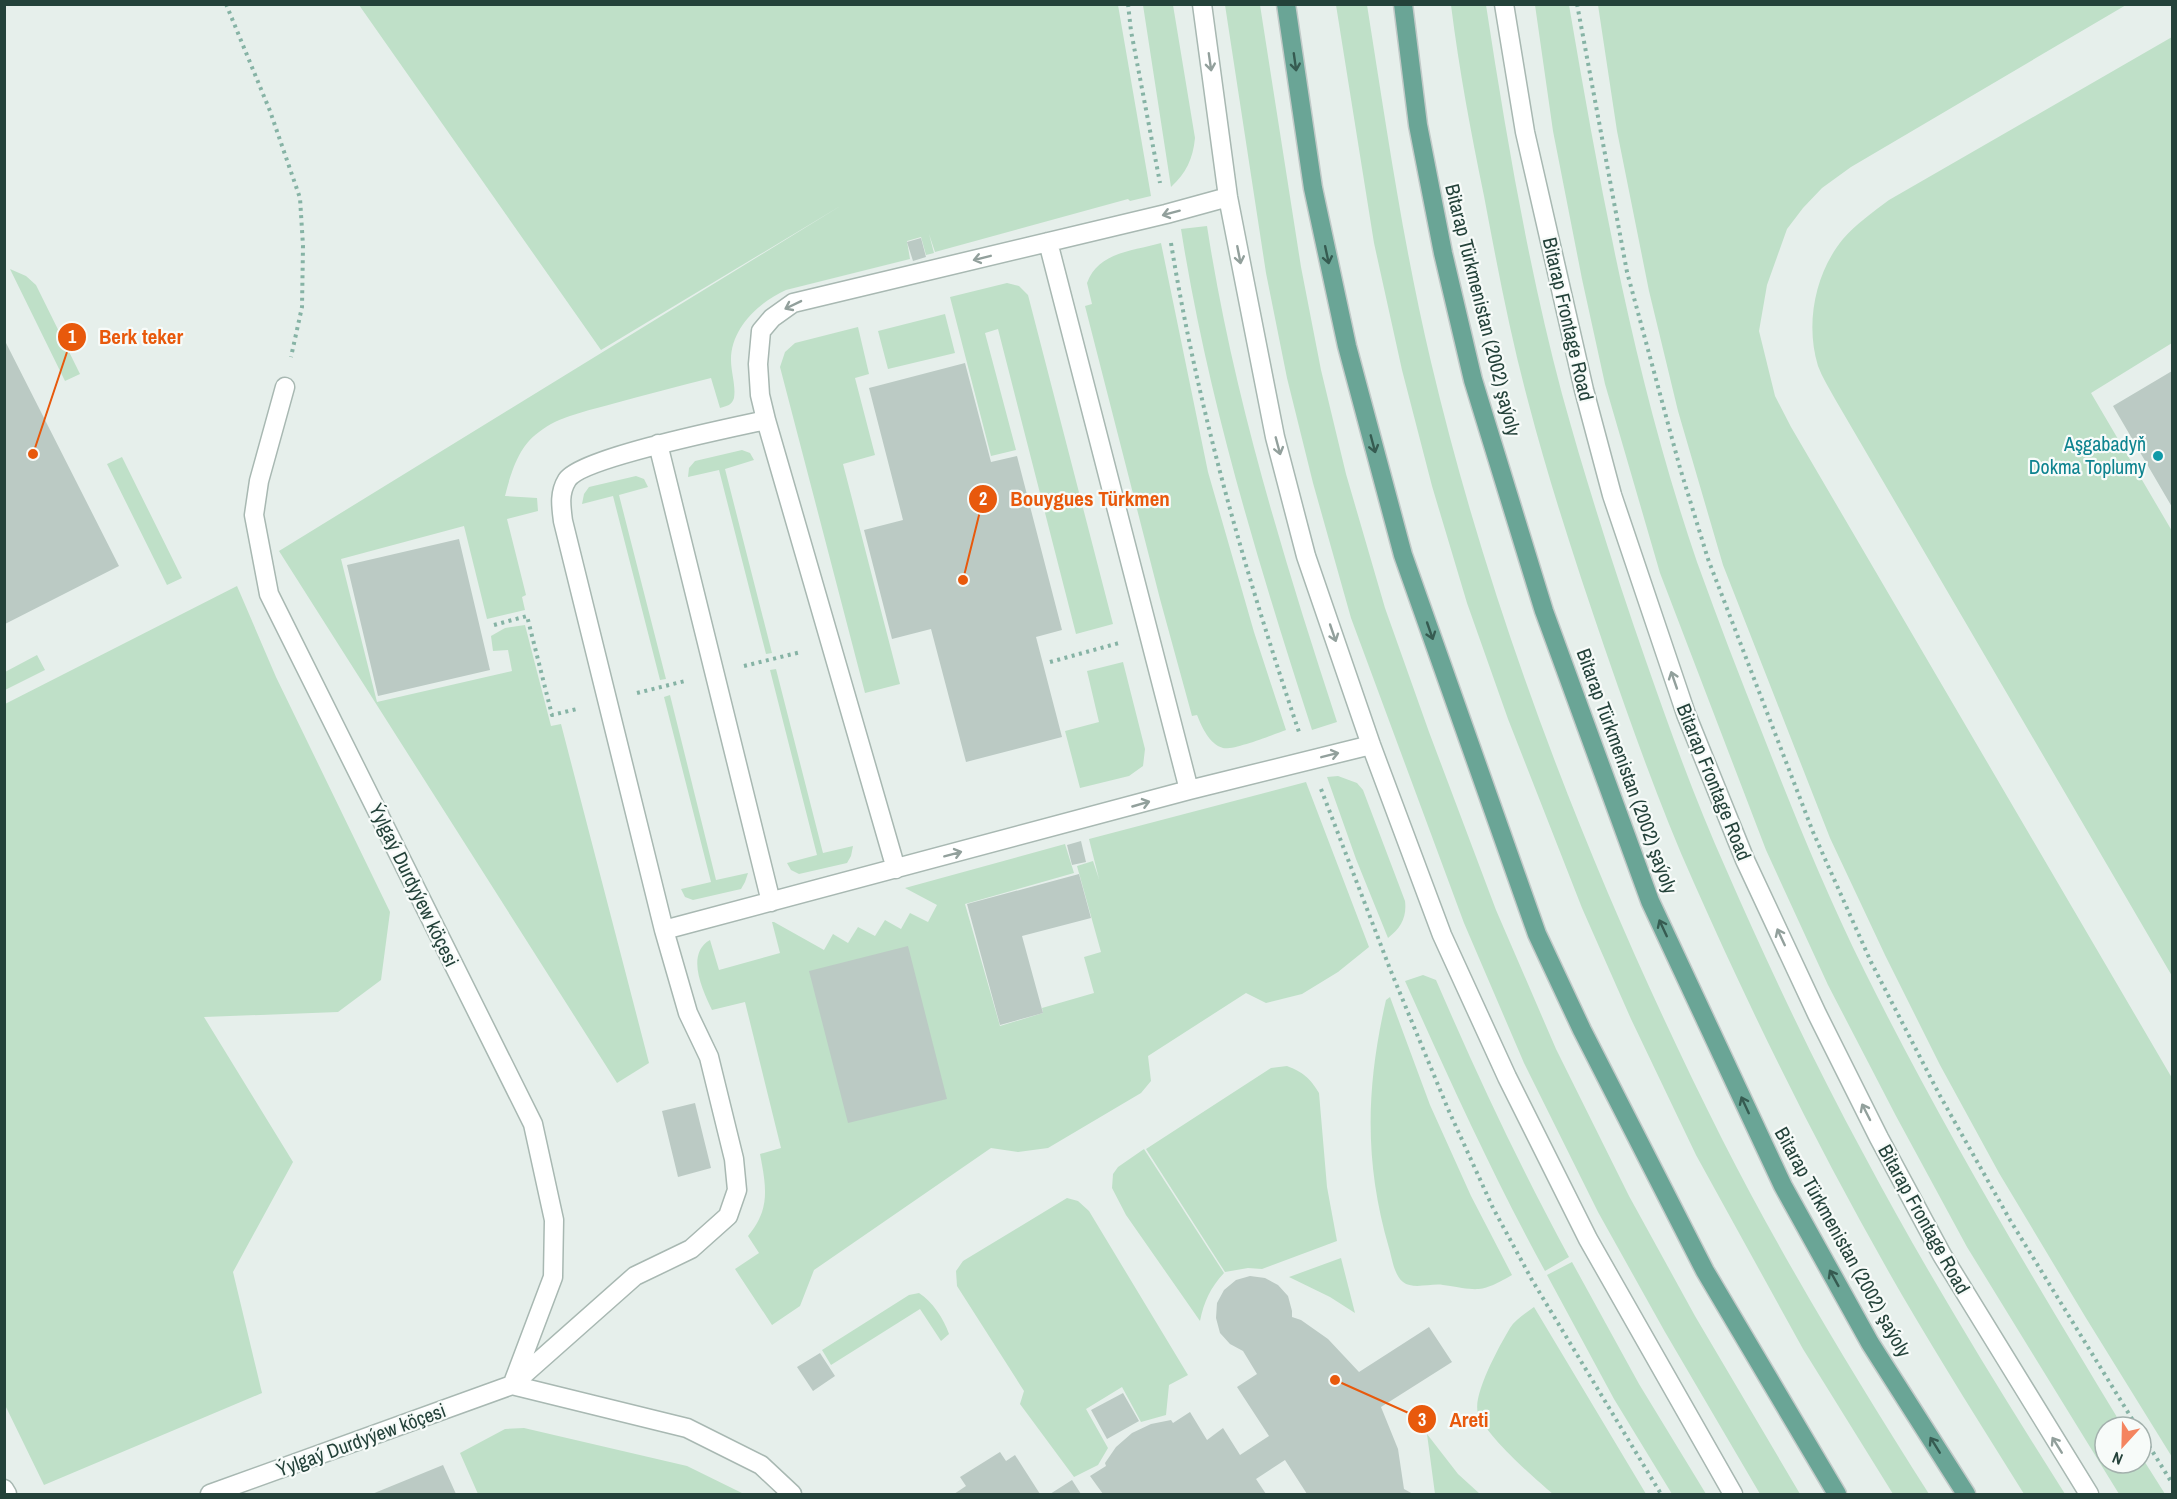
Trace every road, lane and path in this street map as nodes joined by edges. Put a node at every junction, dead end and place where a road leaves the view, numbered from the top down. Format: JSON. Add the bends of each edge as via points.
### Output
{"nodes":[{"id":1,"x":226,"y":4,"type":"edge"},
{"id":2,"x":1202,"y":4,"type":"edge"},
{"id":3,"x":1286,"y":4,"type":"edge"},
{"id":4,"x":1403,"y":4,"type":"edge"},
{"id":5,"x":1504,"y":4,"type":"edge"},
{"id":6,"x":1577,"y":4,"type":"edge"},
{"id":7,"x":1228,"y":197,"type":"junction"},
{"id":8,"x":1048,"y":242,"type":"junction"},
{"id":9,"x":285,"y":387,"type":"joint"},
{"id":10,"x":766,"y":420,"type":"junction"},
{"id":11,"x":658,"y":444,"type":"junction"},
{"id":12,"x":494,"y":625,"type":"dead end"},
{"id":13,"x":1115,"y":644,"type":"dead end"},
{"id":14,"x":831,"y":645,"type":"junction"},
{"id":15,"x":1050,"y":662,"type":"dead end"},
{"id":16,"x":715,"y":674,"type":"junction"},
{"id":17,"x":607,"y":701,"type":"junction"},
{"id":18,"x":1371,"y":745,"type":"junction"},
{"id":19,"x":1189,"y":790,"type":"junction"},
{"id":20,"x":896,"y":869,"type":"junction"},
{"id":21,"x":771,"y":902,"type":"junction"},
{"id":22,"x":664,"y":930,"type":"junction"},
{"id":23,"x":512,"y":1385,"type":"junction"},
{"id":24,"x":2130,"y":1415,"type":"edge"},
{"id":25,"x":2153,"y":1452,"type":"edge"},
{"id":26,"x":2172,"y":1483,"type":"edge"},
{"id":27,"x":4,"y":1488,"type":"edge"},
{"id":28,"x":7,"y":1494,"type":"edge"},
{"id":29,"x":210,"y":1494,"type":"edge"},
{"id":30,"x":792,"y":1494,"type":"edge"},
{"id":31,"x":1733,"y":1494,"type":"edge"},
{"id":32,"x":1838,"y":1494,"type":"edge"},
{"id":33,"x":1966,"y":1494,"type":"edge"},
{"id":34,"x":2089,"y":1494,"type":"edge"}],
"edges":[{"from":1,"to":9,"type":"path","via":[[300,198],[302,307]]},
{"from":2,"to":7,"type":"street","one_way":true},
{"from":3,"to":32,"type":"main road","one_way":true,"via":[[1316,200],[1347,346],[1397,533],[1537,934],[1705,1271]]},
{"from":33,"to":4,"type":"main road","name":"Bitarap Türkmenistan (2002) şaýoly","one_way":true,"via":[[1870,1343],[1783,1186],[1646,890],[1544,612],[1473,380],[1418,125]]},
{"from":34,"to":5,"type":"street","name":"Bitarap Frontage Road","one_way":true,"via":[[1942,1255],[1879,1138],[1745,860],[1686,714],[1612,495],[1584,390],[1525,132]]},
{"from":6,"to":24,"type":"path","via":[[1627,272],[1680,468],[1708,559],[1809,821],[1871,962],[1939,1094],[2010,1220]]},
{"from":7,"to":8,"type":"street","one_way":true},
{"from":7,"to":18,"type":"street","one_way":true,"via":[[1275,437],[1306,556]]},
{"from":8,"to":10,"type":"street","one_way":true,"via":[[793,303],[761,331],[758,364]]},
{"from":8,"to":19,"type":"street"},
{"from":9,"to":23,"type":"street","name":"Ýylgaý Durdyýew köçesi","via":[[259,481],[254,515],[269,594],[533,1124],[554,1220],[552,1277]]},
{"from":10,"to":11,"type":"street"},
{"from":10,"to":14,"type":"street"},
{"from":11,"to":16,"type":"street"},
{"from":11,"to":17,"type":"street","via":[[581,470],[568,478],[561,496],[562,521]]},
{"from":12,"to":17,"type":"path","via":[[527,615],[552,715]]},
{"from":13,"to":15,"type":"path"},
{"from":14,"to":16,"type":"path"},
{"from":14,"to":20,"type":"street"},
{"from":16,"to":17,"type":"path"},
{"from":16,"to":21,"type":"street"},
{"from":17,"to":22,"type":"street"},
{"from":19,"to":18,"type":"street","one_way":true},
{"from":18,"to":31,"type":"street","via":[[1442,935],[1507,1077],[1588,1239]]},
{"from":20,"to":19,"type":"street","one_way":true},
{"from":20,"to":21,"type":"street"},
{"from":21,"to":22,"type":"street"},
{"from":22,"to":23,"type":"street","via":[[688,1013],[709,1057],[734,1159],[737,1190],[728,1216],[691,1249],[635,1276]]},
{"from":23,"to":29,"type":"street","name":"Ýylgaý Durdyýew köçesi"},
{"from":23,"to":30,"type":"street","via":[[687,1428],[761,1465]]},
{"from":25,"to":26,"type":"path"},
{"from":27,"to":28,"type":"street"}]}
